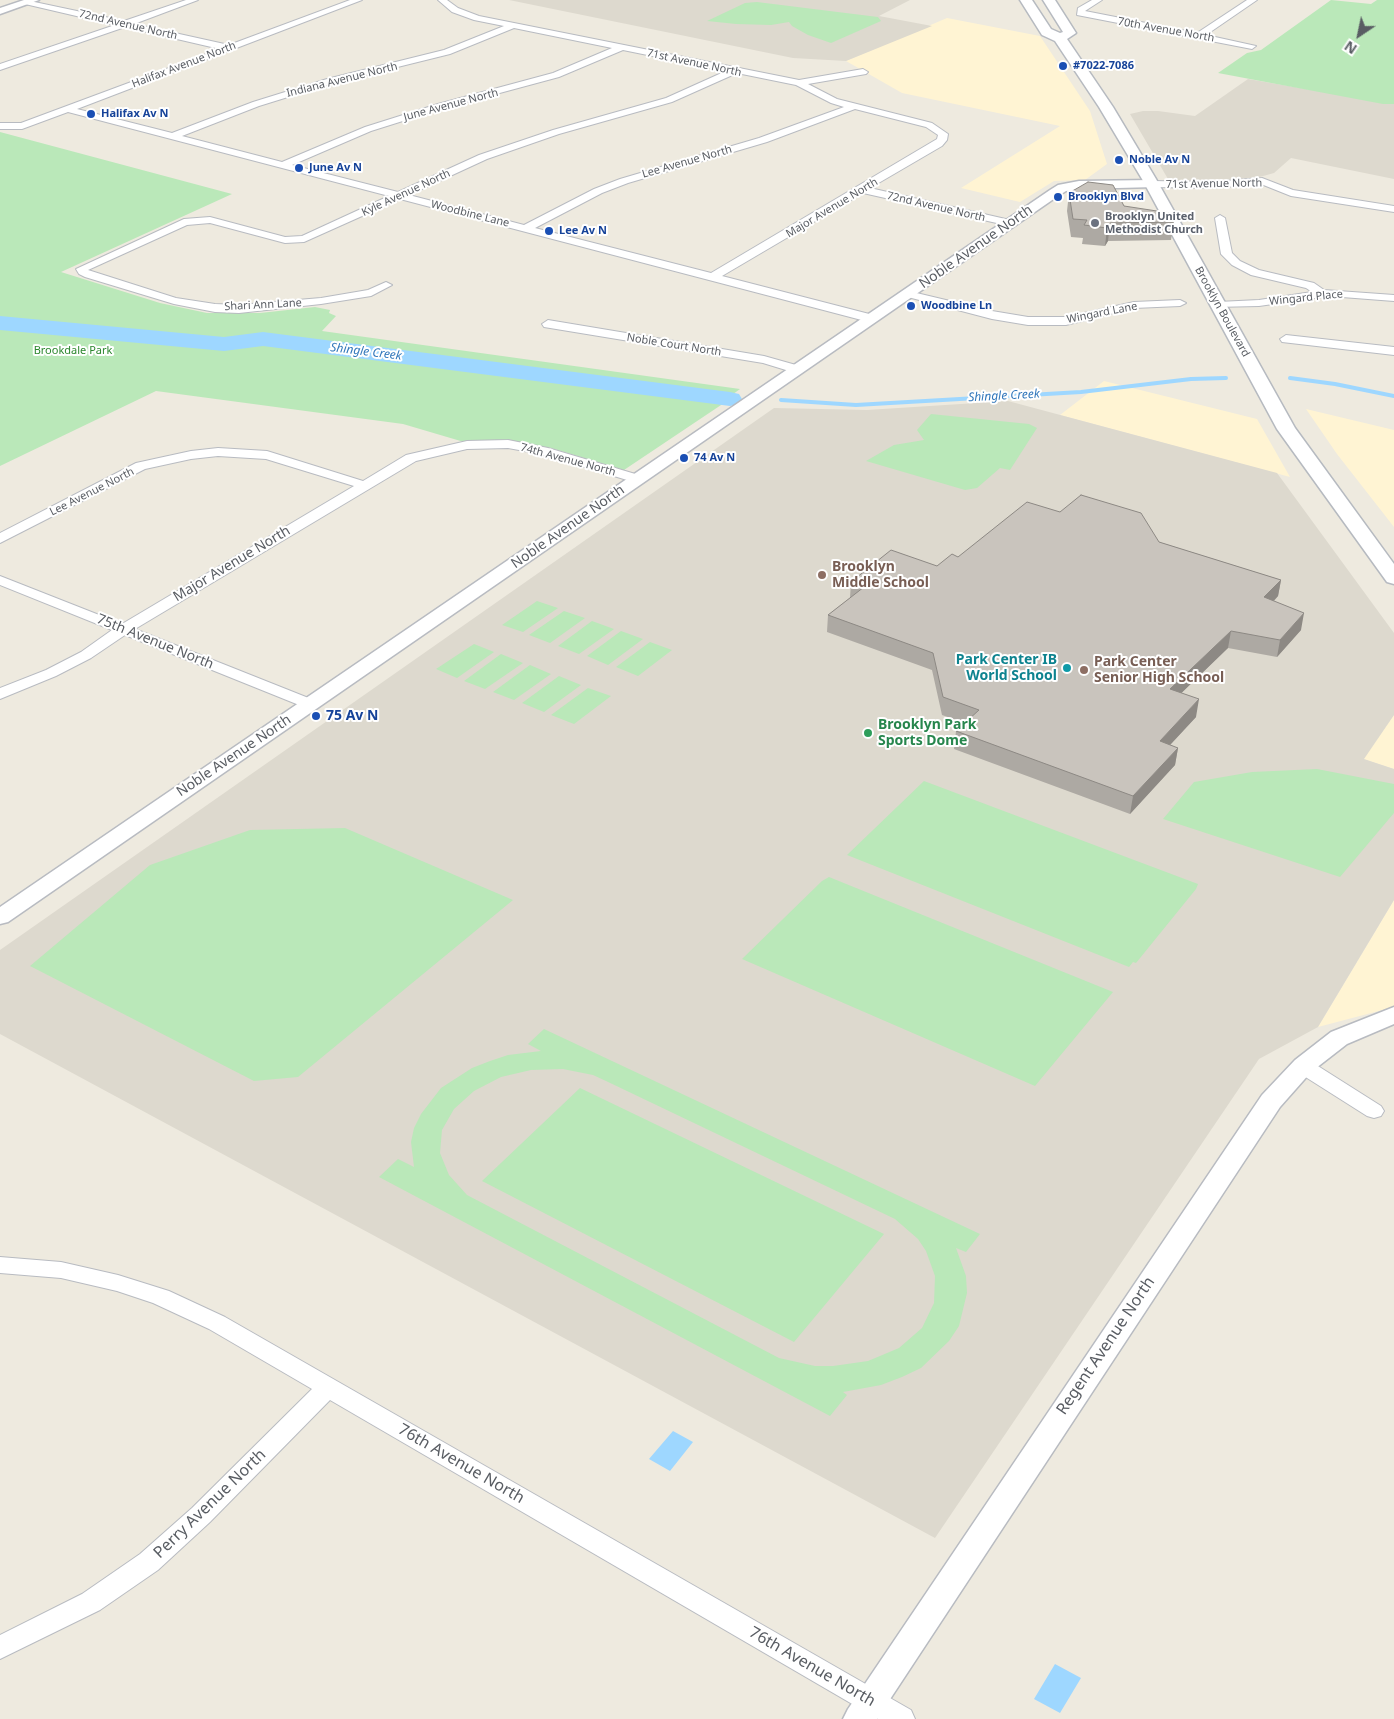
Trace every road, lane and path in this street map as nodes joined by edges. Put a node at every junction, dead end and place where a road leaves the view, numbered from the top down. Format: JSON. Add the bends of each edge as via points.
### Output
{"nodes":[{"id":1,"x":194,"y":0,"type":"edge"},
{"id":2,"x":358,"y":0,"type":"edge"},
{"id":3,"x":442,"y":0,"type":"edge"},
{"id":4,"x":1026,"y":0,"type":"edge"},
{"id":5,"x":1049,"y":0,"type":"edge"},
{"id":6,"x":1098,"y":0,"type":"edge"},
{"id":7,"x":1253,"y":0,"type":"edge"},
{"id":8,"x":31,"y":1,"type":"edge"},
{"id":9,"x":0,"y":11,"type":"edge"},
{"id":10,"x":125,"y":24,"type":"junction"},
{"id":11,"x":514,"y":25,"type":"junction"},
{"id":12,"x":1198,"y":36,"type":"junction"},
{"id":13,"x":1060,"y":38,"type":"junction"},
{"id":14,"x":1252,"y":46,"type":"dead end"},
{"id":15,"x":228,"y":48,"type":"junction"},
{"id":16,"x":620,"y":48,"type":"junction"},
{"id":17,"x":0,"y":67,"type":"edge"},
{"id":18,"x":734,"y":71,"type":"junction"},
{"id":19,"x":863,"y":72,"type":"dead end"},
{"id":20,"x":799,"y":83,"type":"junction"},
{"id":21,"x":852,"y":106,"type":"junction"},
{"id":22,"x":67,"y":109,"type":"junction"},
{"id":23,"x":5,"y":127,"type":"edge"},
{"id":24,"x":943,"y":134,"type":"joint"},
{"id":25,"x":172,"y":137,"type":"junction"},
{"id":26,"x":282,"y":165,"type":"junction"},
{"id":27,"x":1152,"y":184,"type":"junction"},
{"id":28,"x":863,"y":190,"type":"junction"},
{"id":29,"x":400,"y":196,"type":"junction"},
{"id":30,"x":1394,"y":209,"type":"edge"},
{"id":31,"x":1220,"y":218,"type":"dead end"},
{"id":32,"x":1010,"y":223,"type":"junction"},
{"id":33,"x":526,"y":228,"type":"junction"},
{"id":34,"x":82,"y":272,"type":"joint"},
{"id":35,"x":714,"y":277,"type":"junction"},
{"id":36,"x":386,"y":285,"type":"dead end"},
{"id":37,"x":908,"y":294,"type":"junction"},
{"id":38,"x":1322,"y":294,"type":"junction"},
{"id":39,"x":1393,"y":296,"type":"edge"},
{"id":40,"x":1180,"y":304,"type":"dead end"},
{"id":41,"x":1218,"y":305,"type":"junction"},
{"id":42,"x":873,"y":319,"type":"junction"},
{"id":43,"x":548,"y":324,"type":"dead end"},
{"id":44,"x":1286,"y":338,"type":"dead end"},
{"id":45,"x":1394,"y":351,"type":"edge"},
{"id":46,"x":799,"y":370,"type":"junction"},
{"id":47,"x":467,"y":445,"type":"joint"},
{"id":48,"x":638,"y":479,"type":"junction"},
{"id":49,"x":363,"y":485,"type":"junction"},
{"id":50,"x":0,"y":539,"type":"edge"},
{"id":51,"x":1394,"y":578,"type":"edge"},
{"id":52,"x":0,"y":580,"type":"edge"},
{"id":53,"x":124,"y":629,"type":"junction"},
{"id":54,"x":0,"y":694,"type":"edge"},
{"id":55,"x":310,"y":704,"type":"junction"},
{"id":56,"x":0,"y":917,"type":"edge"},
{"id":57,"x":1394,"y":1015,"type":"edge"},
{"id":58,"x":1303,"y":1066,"type":"junction"},
{"id":59,"x":1374,"y":1112,"type":"dead end"},
{"id":60,"x":0,"y":1265,"type":"edge"},
{"id":61,"x":328,"y":1387,"type":"junction"},
{"id":62,"x":0,"y":1648,"type":"edge"},
{"id":63,"x":865,"y":1710,"type":"edge"},
{"id":64,"x":902,"y":1719,"type":"edge"}],
"edges":[{"from":1,"to":10,"type":"street"},
{"from":2,"to":15,"type":"street","name":"Halifax Avenue North"},
{"from":3,"to":11,"type":"street","name":"71st Avenue North","via":[[464,14]]},
{"from":4,"to":13,"type":"main road","name":"Brooklyn Boulevard","via":[[1046,32]]},
{"from":5,"to":13,"type":"main road","via":[[1070,33]]},
{"from":6,"to":12,"type":"street","name":"70th Avenue North","via":[[1080,12]]},
{"from":7,"to":12,"type":"street"},
{"from":8,"to":9,"type":"street"},
{"from":8,"to":10,"type":"street","name":"72nd Avenue North"},
{"from":10,"to":15,"type":"street","name":"72nd Avenue North"},
{"from":10,"to":17,"type":"street"},
{"from":11,"to":16,"type":"street","name":"71st Avenue North"},
{"from":11,"to":25,"type":"street","name":"Indiana Avenue North","via":[[432,57],[330,81],[265,101]]},
{"from":12,"to":14,"type":"street","name":"70th Avenue North"},
{"from":13,"to":27,"type":"main road","name":"Brooklyn Boulevard"},
{"from":15,"to":22,"type":"street","name":"Halifax Avenue North"},
{"from":16,"to":18,"type":"street","name":"71st Avenue North"},
{"from":16,"to":26,"type":"street","name":"June Avenue North","via":[[527,84],[368,130]]},
{"from":18,"to":20,"type":"street","name":"71st Avenue North"},
{"from":18,"to":29,"type":"street","name":"Kyle Avenue North","via":[[669,100],[500,151]]},
{"from":19,"to":20,"type":"street"},
{"from":20,"to":21,"type":"street","name":"71st Avenue North","via":[[834,101]]},
{"from":21,"to":24,"type":"street","name":"71st Avenue North","via":[[929,125]]},
{"from":21,"to":33,"type":"street","name":"Lee Avenue North","via":[[764,140],[624,181]]},
{"from":22,"to":23,"type":"street","name":"Halifax Avenue North","via":[[22,126]]},
{"from":22,"to":25,"type":"street","name":"Woodbine Lane"},
{"from":24,"to":28,"type":"street","name":"Major Avenue North","via":[[938,144]]},
{"from":25,"to":26,"type":"street","name":"Woodbine Lane"},
{"from":26,"to":29,"type":"street","name":"Woodbine Lane"},
{"from":27,"to":30,"type":"street","name":"71st Avenue North","via":[[1212,185],[1262,181],[1291,192]]},
{"from":27,"to":32,"type":"street","name":"Noble Avenue North","via":[[1068,186]]},
{"from":27,"to":41,"type":"main road","name":"Brooklyn Boulevard"},
{"from":28,"to":32,"type":"street","name":"72nd Avenue North"},
{"from":28,"to":35,"type":"street","name":"Major Avenue North"},
{"from":29,"to":33,"type":"street","name":"Woodbine Lane"},
{"from":29,"to":34,"type":"street","name":"Kyle Avenue North","via":[[295,240],[278,239],[210,220],[184,222],[88,264]]},
{"from":31,"to":38,"type":"street","via":[[1230,258],[1255,273],[1310,286]]},
{"from":32,"to":37,"type":"street","name":"Noble Avenue North"},
{"from":33,"to":35,"type":"street","name":"Woodbine Lane"},
{"from":34,"to":36,"type":"street","name":"Shari Ann Lane","via":[[174,301],[215,308],[239,309],[321,301],[371,292]]},
{"from":35,"to":42,"type":"street","name":"Woodbine Lane"},
{"from":37,"to":40,"type":"street","name":"Wingard Lane","via":[[1001,317],[1038,322],[1082,318],[1134,305]]},
{"from":37,"to":42,"type":"street","name":"Noble Avenue North"},
{"from":38,"to":39,"type":"street","name":"Wingard Place"},
{"from":38,"to":41,"type":"street","name":"Wingard Place"},
{"from":41,"to":51,"type":"main road","name":"Brooklyn Boulevard","via":[[1286,428]]},
{"from":42,"to":46,"type":"street","name":"Noble Avenue North"},
{"from":43,"to":46,"type":"street","name":"Noble Court North","via":[[748,357]]},
{"from":44,"to":45,"type":"street"},
{"from":46,"to":48,"type":"street","name":"Noble Avenue North"},
{"from":47,"to":48,"type":"street","name":"74th Avenue North","via":[[527,447]]},
{"from":47,"to":49,"type":"street","name":"Major Avenue North","via":[[410,458]]},
{"from":48,"to":55,"type":"street","name":"Noble Avenue North"},
{"from":49,"to":50,"type":"street","name":"Lee Avenue North","via":[[267,455],[218,452],[192,455],[141,466]]},
{"from":49,"to":53,"type":"street","name":"Major Avenue North"},
{"from":52,"to":53,"type":"street","name":"75th Avenue North"},
{"from":53,"to":54,"type":"street","name":"Major Avenue North","via":[[51,673]]},
{"from":53,"to":55,"type":"street","name":"75th Avenue North"},
{"from":55,"to":56,"type":"street","name":"Noble Avenue North"},
{"from":57,"to":58,"type":"street","name":"Regent Avenue North","via":[[1339,1038]]},
{"from":58,"to":59,"type":"street"},
{"from":58,"to":63,"type":"street","name":"Regent Avenue North","via":[[1257,1118]]},
{"from":60,"to":61,"type":"street","name":"76th Avenue North","via":[[82,1273],[162,1297],[217,1323]]},
{"from":61,"to":62,"type":"street","name":"Perry Avenue North","via":[[202,1515],[149,1562],[91,1602]]},
{"from":61,"to":63,"type":"street","name":"76th Avenue North"},
{"from":63,"to":64,"type":"street","name":"76th Avenue North"}]}
